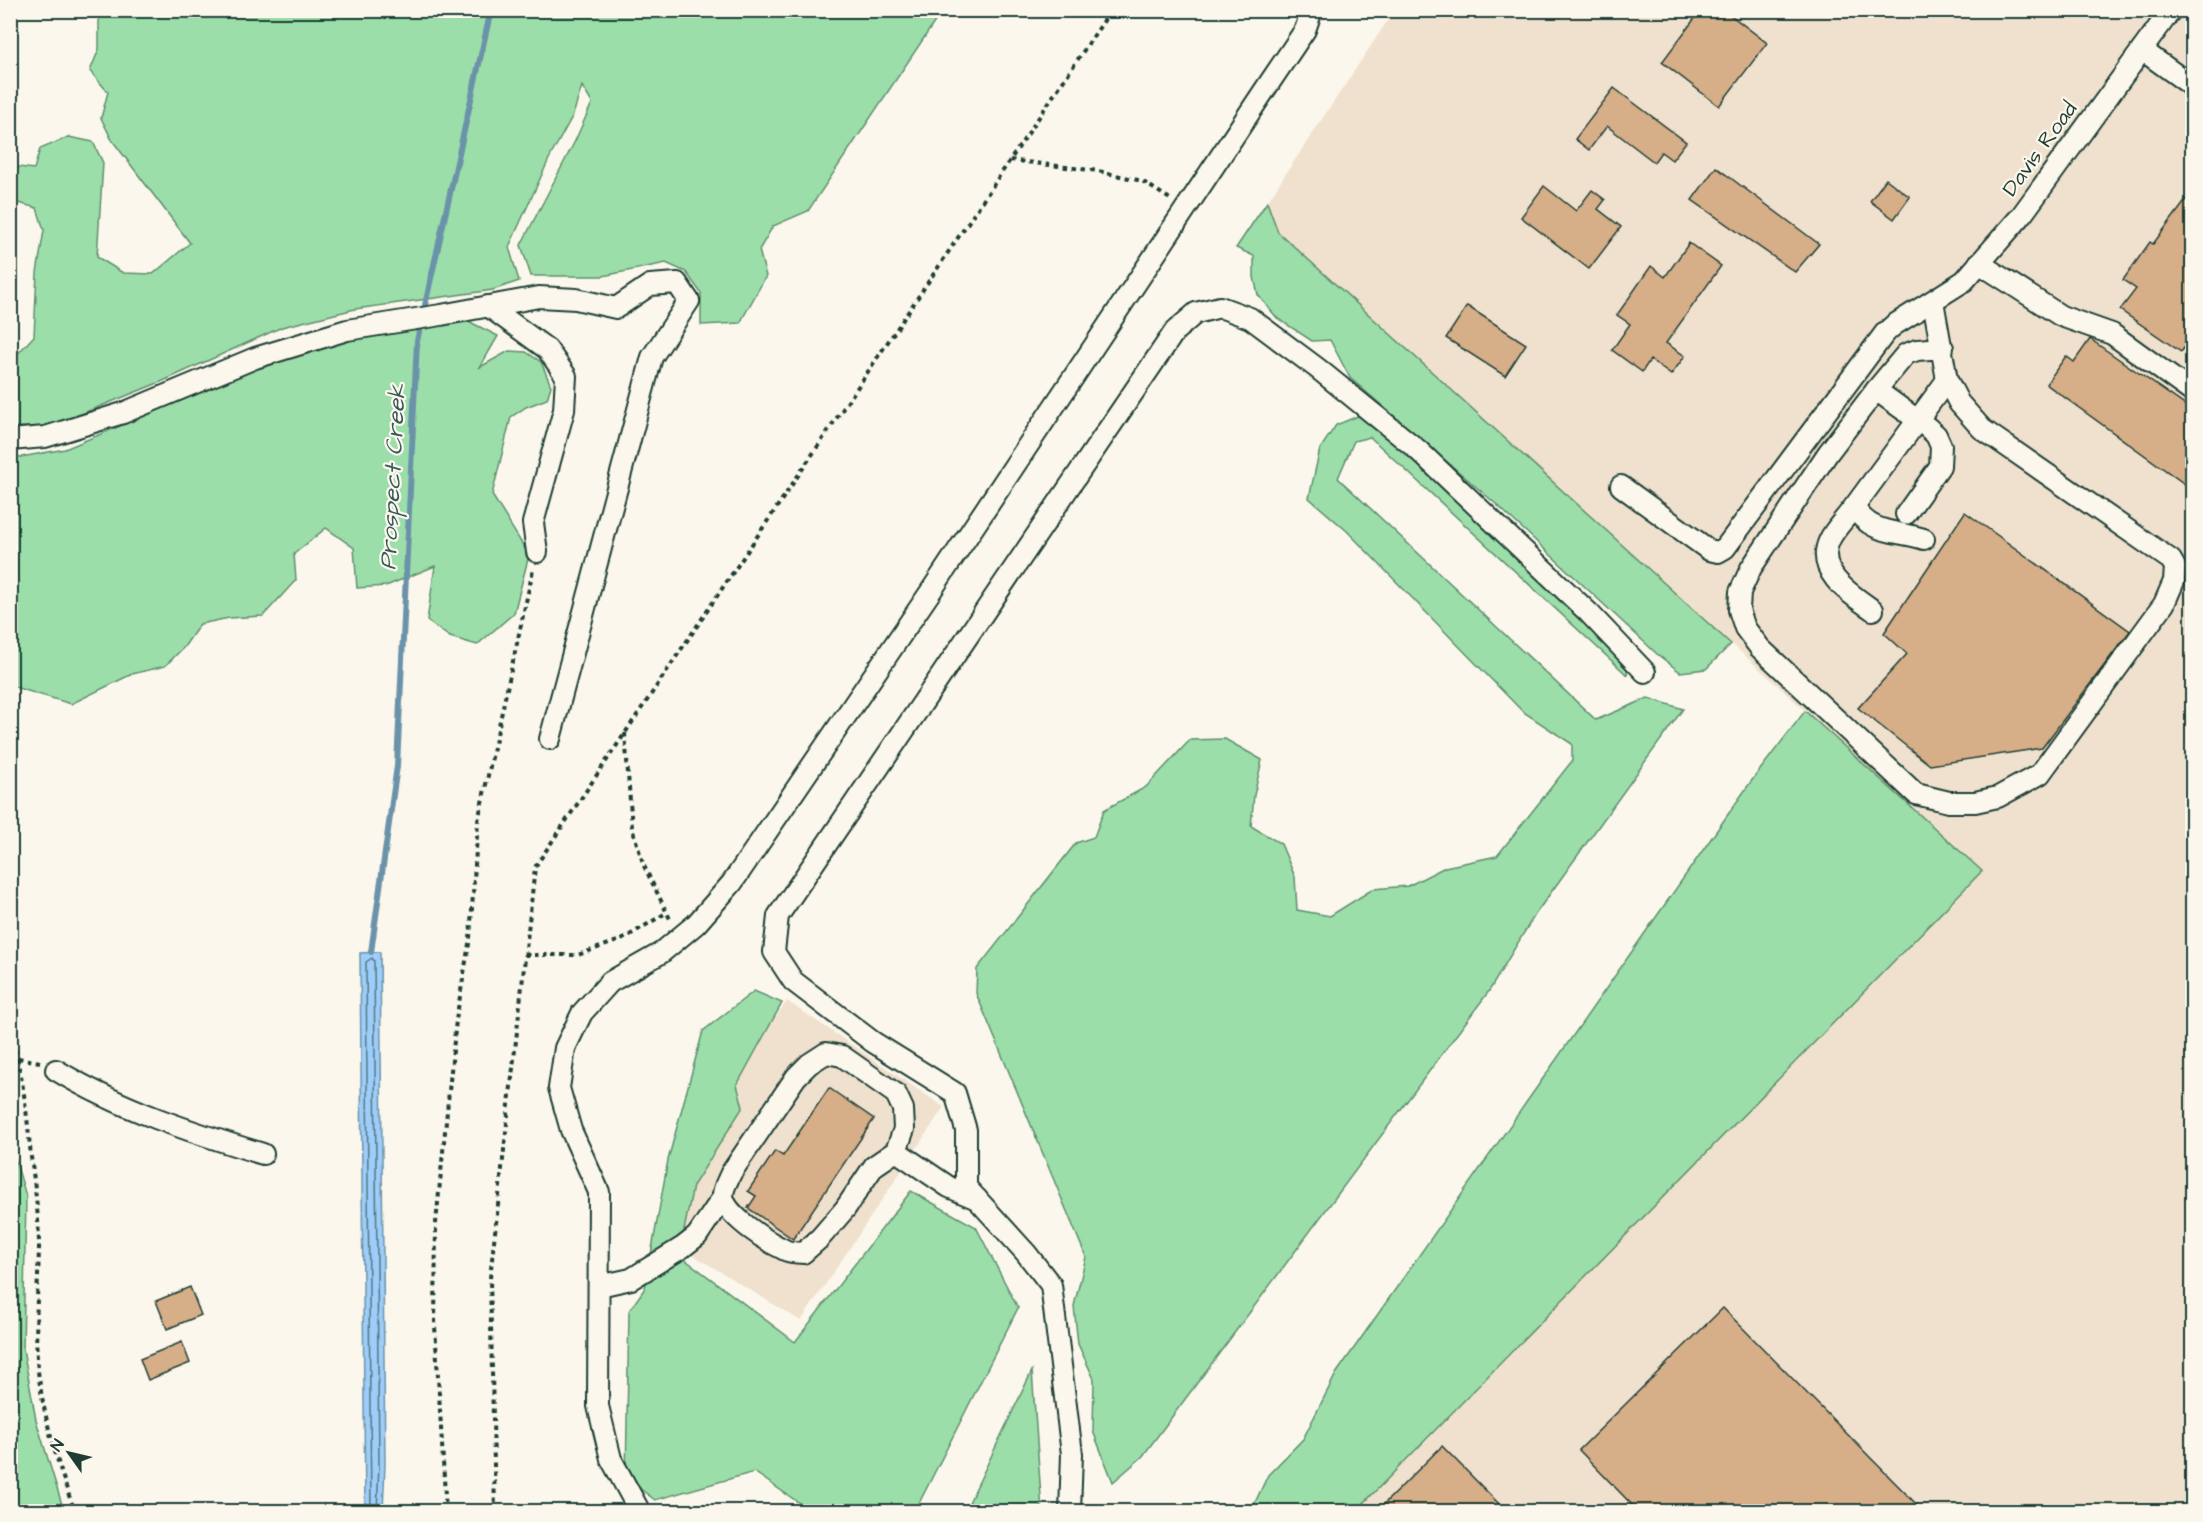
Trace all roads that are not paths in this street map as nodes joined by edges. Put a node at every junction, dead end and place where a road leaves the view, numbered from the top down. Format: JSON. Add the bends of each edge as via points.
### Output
{"nodes":[{"id":1,"x":1312,"y":10,"type":"edge"},
{"id":2,"x":2171,"y":10,"type":"edge"},
{"id":3,"x":2142,"y":50,"type":"junction"},
{"id":4,"x":2193,"y":86,"type":"edge"},
{"id":5,"x":1979,"y":263,"type":"junction"},
{"id":6,"x":1933,"y":301,"type":"junction"},
{"id":7,"x":488,"y":306,"type":"junction"},
{"id":8,"x":1943,"y":348,"type":"junction"},
{"id":9,"x":1947,"y":380,"type":"junction"},
{"id":10,"x":1876,"y":390,"type":"junction"},
{"id":11,"x":2193,"y":392,"type":"edge"},
{"id":12,"x":1917,"y":420,"type":"junction"},
{"id":13,"x":10,"y":440,"type":"edge"},
{"id":14,"x":1621,"y":486,"type":"dead end"},
{"id":15,"x":1854,"y":507,"type":"junction"},
{"id":16,"x":1906,"y":514,"type":"dead end"},
{"id":17,"x":1924,"y":539,"type":"dead end"},
{"id":18,"x":537,"y":552,"type":"road end"},
{"id":19,"x":1873,"y":610,"type":"dead end"},
{"id":20,"x":1645,"y":672,"type":"dead end"},
{"id":21,"x":550,"y":740,"type":"dead end"},
{"id":22,"x":56,"y":1070,"type":"dead end"},
{"id":23,"x":896,"y":1151,"type":"junction"},
{"id":24,"x":262,"y":1154,"type":"dead end"},
{"id":25,"x":723,"y":1197,"type":"junction"},
{"id":26,"x":977,"y":1199,"type":"junction"},
{"id":27,"x":599,"y":1286,"type":"junction"},
{"id":28,"x":640,"y":1512,"type":"edge"},
{"id":29,"x":1070,"y":1512,"type":"edge"}],
"edges":[{"from":1,"to":27,"type":"street","via":[[1305,30],[732,883],[696,924],[661,953],[610,982],[582,1013],[565,1048],[559,1088],[571,1130],[599,1192]]},
{"from":2,"to":3,"type":"street","name":"Davis Road"},
{"from":3,"to":4,"type":"street"},
{"from":3,"to":5,"type":"street","name":"Davis Road","via":[[2021,216]]},
{"from":5,"to":6,"type":"street","name":"Davis Road","via":[[1964,281]]},
{"from":5,"to":11,"type":"street","via":[[2061,316],[2118,338]]},
{"from":6,"to":8,"type":"street"},
{"from":6,"to":14,"type":"street","name":"Davis Road","via":[[1886,333],[1725,548],[1718,552],[1709,550]]},
{"from":7,"to":13,"type":"street","via":[[347,330],[255,358],[123,413],[45,436]]},
{"from":7,"to":18,"type":"street","via":[[547,349],[567,376],[564,410],[533,523]]},
{"from":7,"to":21,"type":"street","via":[[539,297],[576,299],[616,308],[650,285],[677,283],[689,301],[652,357]]},
{"from":8,"to":9,"type":"street"},
{"from":8,"to":10,"type":"street","via":[[1906,354]]},
{"from":9,"to":10,"type":"street","via":[[1959,403],[1982,429],[2171,560],[2175,567],[2174,581],[2164,604],[2040,774],[1998,797],[1975,802],[1949,802],[1916,794],[1760,648],[1745,628],[1739,610],[1740,592],[1751,568],[1828,453]]},
{"from":9,"to":12,"type":"street"},
{"from":10,"to":12,"type":"street"},
{"from":12,"to":15,"type":"street"},
{"from":12,"to":16,"type":"street","via":[[1936,435],[1941,446],[1940,466]]},
{"from":15,"to":17,"type":"street","via":[[1871,526]]},
{"from":15,"to":19,"type":"street","via":[[1828,542],[1827,556],[1830,571],[1843,589]]},
{"from":20,"to":26,"type":"street","via":[[1589,613],[1418,450],[1317,368],[1250,318],[1220,307],[1196,313],[1175,331],[778,916],[774,952],[793,981],[873,1042],[955,1093],[966,1130],[966,1187]]},
{"from":22,"to":24,"type":"street","via":[[89,1090],[155,1118]]},
{"from":23,"to":25,"type":"street","via":[[874,1166],[845,1209],[803,1253],[787,1252],[762,1236],[730,1212]]},
{"from":23,"to":25,"type":"street","via":[[904,1129],[903,1109],[896,1094],[842,1056],[826,1053],[796,1077],[730,1173]]},
{"from":23,"to":26,"type":"street","via":[[949,1187]]},
{"from":25,"to":27,"type":"street","via":[[697,1236],[683,1247],[630,1279]]},
{"from":26,"to":29,"type":"street","via":[[1051,1285],[1072,1454]]},
{"from":27,"to":28,"type":"street","via":[[598,1406],[611,1459]]}]}
